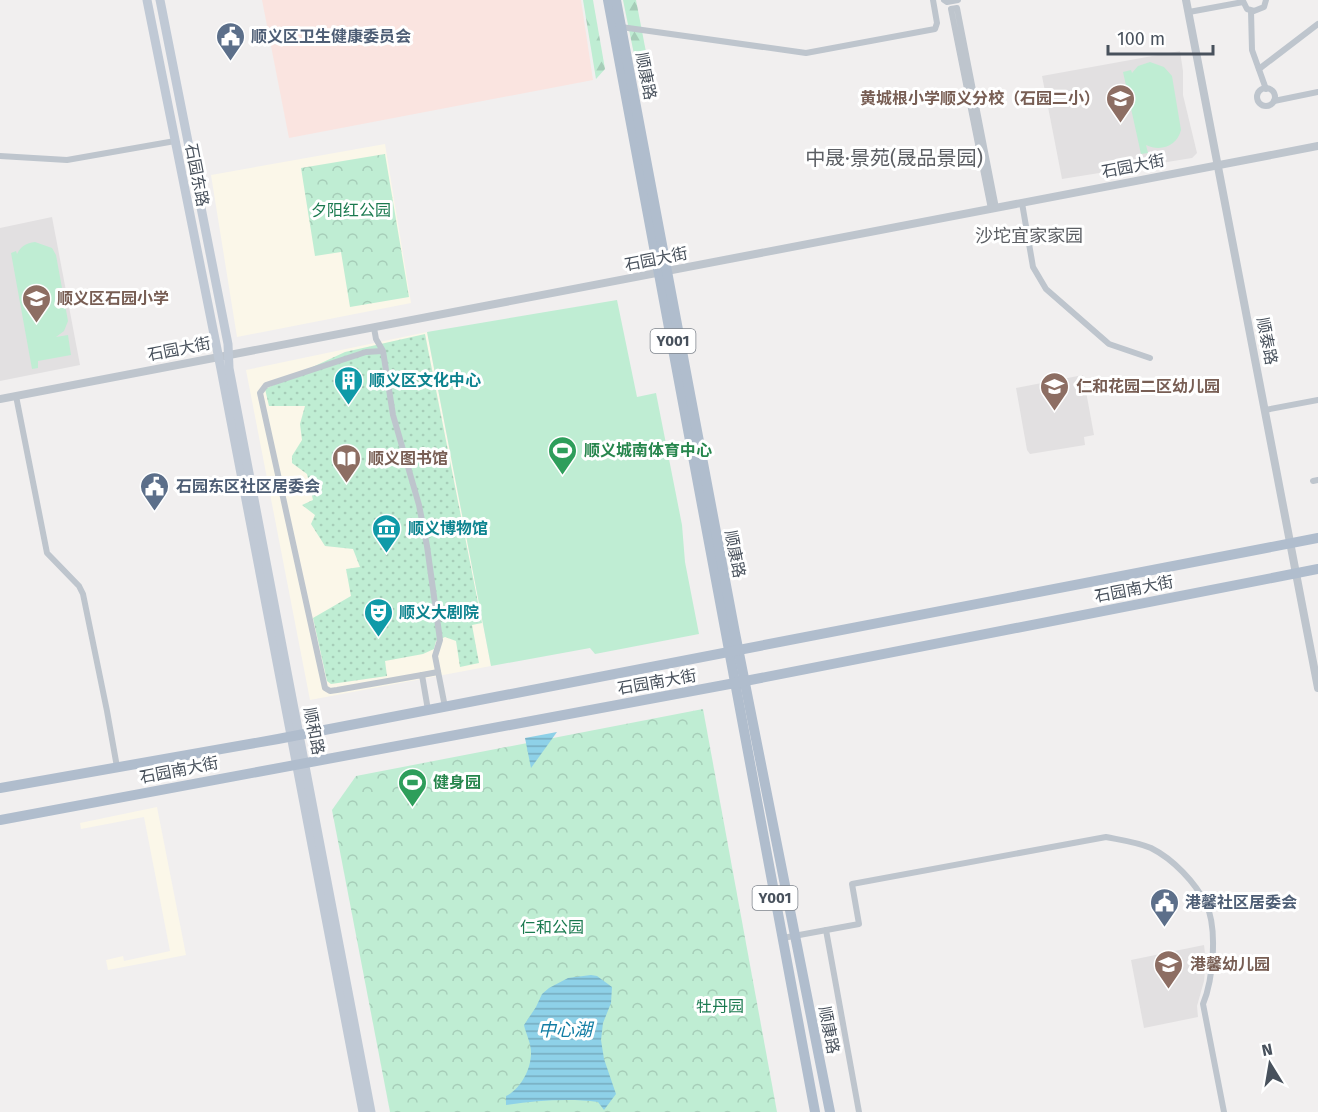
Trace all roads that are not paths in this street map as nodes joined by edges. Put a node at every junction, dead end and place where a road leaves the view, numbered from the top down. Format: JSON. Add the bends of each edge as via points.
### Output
{"nodes":[{"id":1,"x":147,"y":0,"type":"edge"},
{"id":2,"x":160,"y":0,"type":"edge"},
{"id":3,"x":608,"y":0,"type":"edge"},
{"id":4,"x":616,"y":0,"type":"edge"},
{"id":5,"x":933,"y":0,"type":"edge"},
{"id":6,"x":944,"y":0,"type":"edge"},
{"id":7,"x":1186,"y":0,"type":"edge"},
{"id":8,"x":1266,"y":0,"type":"edge"},
{"id":9,"x":1243,"y":1,"type":"edge"},
{"id":10,"x":955,"y":5,"type":"edge"},
{"id":11,"x":1251,"y":11,"type":"junction"},
{"id":12,"x":1189,"y":12,"type":"junction"},
{"id":13,"x":1318,"y":24,"type":"edge"},
{"id":14,"x":621,"y":27,"type":"junction"},
{"id":15,"x":1259,"y":69,"type":"junction"},
{"id":16,"x":1266,"y":89,"type":"junction"},
{"id":17,"x":1318,"y":92,"type":"edge"},
{"id":18,"x":1274,"y":101,"type":"junction"},
{"id":19,"x":175,"y":141,"type":"junction"},
{"id":20,"x":1318,"y":146,"type":"edge"},
{"id":21,"x":0,"y":156,"type":"edge"},
{"id":22,"x":1218,"y":165,"type":"junction"},
{"id":23,"x":1022,"y":203,"type":"junction"},
{"id":24,"x":994,"y":209,"type":"junction"},
{"id":25,"x":664,"y":272,"type":"junction"},
{"id":26,"x":373,"y":328,"type":"junction"},
{"id":27,"x":382,"y":351,"type":"junction"},
{"id":28,"x":366,"y":352,"type":"junction"},
{"id":29,"x":224,"y":356,"type":"junction"},
{"id":30,"x":1150,"y":358,"type":"dead end"},
{"id":31,"x":16,"y":396,"type":"junction"},
{"id":32,"x":0,"y":399,"type":"edge"},
{"id":33,"x":1318,"y":400,"type":"edge"},
{"id":34,"x":1265,"y":410,"type":"junction"},
{"id":35,"x":1318,"y":538,"type":"edge"},
{"id":36,"x":1290,"y":543,"type":"junction"},
{"id":37,"x":1318,"y":568,"type":"edge"},
{"id":38,"x":1295,"y":573,"type":"junction"},
{"id":39,"x":734,"y":650,"type":"junction"},
{"id":40,"x":438,"y":672,"type":"junction"},
{"id":41,"x":422,"y":675,"type":"junction"},
{"id":42,"x":740,"y":682,"type":"junction"},
{"id":43,"x":1318,"y":688,"type":"edge"},
{"id":44,"x":445,"y":707,"type":"junction"},
{"id":45,"x":428,"y":710,"type":"junction"},
{"id":46,"x":295,"y":735,"type":"junction"},
{"id":47,"x":301,"y":763,"type":"junction"},
{"id":48,"x":117,"y":767,"type":"junction"},
{"id":49,"x":0,"y":788,"type":"edge"},
{"id":50,"x":0,"y":819,"type":"edge"},
{"id":51,"x":826,"y":930,"type":"junction"},
{"id":52,"x":795,"y":935,"type":"junction"},
{"id":53,"x":783,"y":938,"type":"junction"},
{"id":54,"x":363,"y":1112,"type":"edge"},
{"id":55,"x":371,"y":1112,"type":"edge"},
{"id":56,"x":815,"y":1112,"type":"edge"},
{"id":57,"x":830,"y":1112,"type":"edge"},
{"id":58,"x":859,"y":1112,"type":"edge"},
{"id":59,"x":1224,"y":1112,"type":"edge"}],
"edges":[{"from":1,"to":19,"type":"main road","name":"石园东路"},
{"from":2,"to":29,"type":"main road","name":"石园东路"},
{"from":3,"to":25,"type":"main road","name":"顺康路","number":"Y001"},
{"from":4,"to":14,"type":"main road","name":"顺康路"},
{"from":5,"to":14,"type":"street","via":[[935,29],[806,53]]},
{"from":6,"to":10,"type":"street"},
{"from":7,"to":12,"type":"street","name":"顺泰路"},
{"from":8,"to":11,"type":"street","via":[[1261,10]]},
{"from":9,"to":11,"type":"street"},
{"from":9,"to":12,"type":"street"},
{"from":10,"to":24,"type":"street"},
{"from":11,"to":15,"type":"street","via":[[1252,50]]},
{"from":12,"to":22,"type":"street","name":"顺泰路"},
{"from":13,"to":15,"type":"street"},
{"from":14,"to":25,"type":"main road","name":"顺康路"},
{"from":15,"to":16,"type":"street"},
{"from":16,"to":18,"type":"street","via":[[1272,91]]},
{"from":16,"to":18,"type":"street","via":[[1257,96],[1260,104],[1268,106]]},
{"from":17,"to":18,"type":"street"},
{"from":19,"to":21,"type":"street","via":[[67,160]]},
{"from":19,"to":29,"type":"main road","name":"石园东路"},
{"from":20,"to":22,"type":"street","name":"石园大街"},
{"from":22,"to":23,"type":"street","name":"石园大街"},
{"from":22,"to":34,"type":"street","name":"顺泰路"},
{"from":23,"to":24,"type":"street","name":"石园大街"},
{"from":23,"to":30,"type":"street","via":[[1033,267],[1046,289],[1109,344]]},
{"from":24,"to":25,"type":"street","name":"石园大街"},
{"from":25,"to":26,"type":"street","name":"石园大街"},
{"from":25,"to":39,"type":"main road","name":"顺康路","number":"Y001"},
{"from":26,"to":27,"type":"street"},
{"from":26,"to":28,"type":"street","via":[[373,346]]},
{"from":26,"to":29,"type":"street","name":"石园大街"},
{"from":27,"to":28,"type":"street"},
{"from":27,"to":40,"type":"street","via":[[393,415],[427,546],[440,640],[435,656]]},
{"from":28,"to":41,"type":"street","via":[[266,385],[260,393],[325,688],[330,691]]},
{"from":29,"to":31,"type":"street","name":"石园大街"},
{"from":29,"to":46,"type":"main road","name":"顺和路"},
{"from":31,"to":32,"type":"street","name":"石园大街"},
{"from":31,"to":48,"type":"street","via":[[47,553],[82,594]]},
{"from":33,"to":34,"type":"street"},
{"from":34,"to":36,"type":"street","name":"顺泰路"},
{"from":35,"to":36,"type":"main road","name":"石园南大街"},
{"from":36,"to":38,"type":"street","name":"顺泰路"},
{"from":36,"to":39,"type":"main road","name":"石园南大街"},
{"from":37,"to":38,"type":"main road","name":"石园南大街"},
{"from":38,"to":42,"type":"main road","name":"石园南大街"},
{"from":38,"to":43,"type":"street","name":"顺泰路"},
{"from":39,"to":42,"type":"main road","name":"顺康路","number":"Y001"},
{"from":39,"to":44,"type":"main road","name":"石园南大街"},
{"from":40,"to":41,"type":"street"},
{"from":40,"to":44,"type":"street"},
{"from":41,"to":45,"type":"street"},
{"from":42,"to":47,"type":"main road","name":"石园南大街"},
{"from":42,"to":52,"type":"main road","name":"顺康路"},
{"from":42,"to":53,"type":"main road","name":"顺康路","number":"Y001"},
{"from":44,"to":45,"type":"main road","name":"石园南大街"},
{"from":45,"to":46,"type":"main road","name":"石园南大街"},
{"from":46,"to":47,"type":"main road","name":"顺和路"},
{"from":46,"to":48,"type":"main road","name":"石园南大街"},
{"from":47,"to":50,"type":"main road","name":"石园南大街"},
{"from":47,"to":54,"type":"main road","name":"顺和路"},
{"from":47,"to":55,"type":"main road","name":"顺和路"},
{"from":48,"to":49,"type":"main road","name":"石园南大街"},
{"from":51,"to":52,"type":"street"},
{"from":51,"to":58,"type":"street"},
{"from":51,"to":59,"type":"street","via":[[859,924],[852,884],[1106,837],[1152,849],[1175,865],[1207,906],[1213,950],[1203,1004]]},
{"from":52,"to":53,"type":"street"},
{"from":52,"to":57,"type":"main road","name":"顺康路"},
{"from":53,"to":56,"type":"main road","name":"顺康路","number":"Y001"}]}
